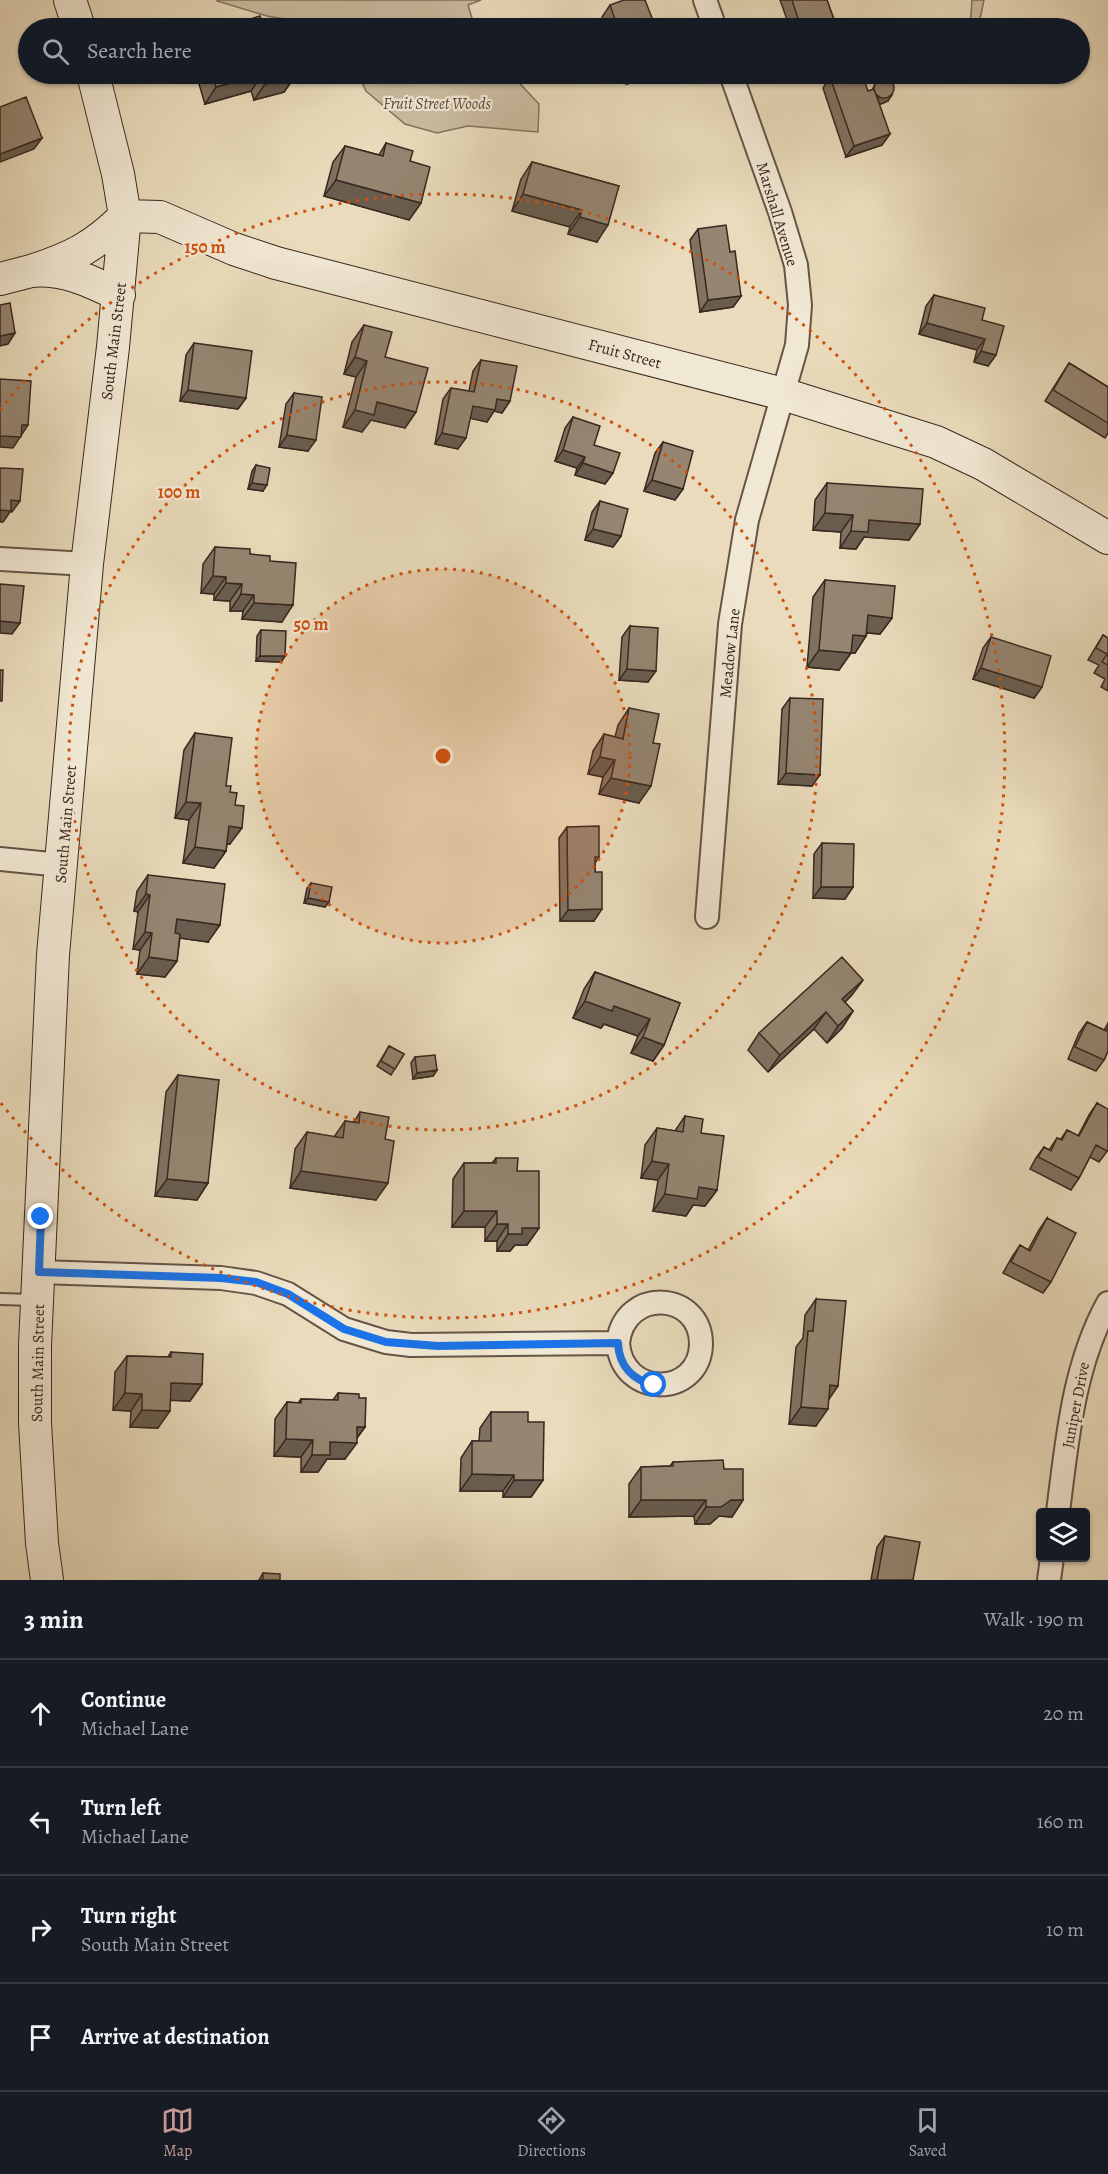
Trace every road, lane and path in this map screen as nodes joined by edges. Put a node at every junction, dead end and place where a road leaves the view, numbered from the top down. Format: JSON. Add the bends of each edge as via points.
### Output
{"nodes":[{"id":1,"x":70,"y":0,"type":"edge"},
{"id":2,"x":705,"y":0,"type":"edge"},
{"id":3,"x":76,"y":18,"type":"edge"},
{"id":4,"x":711,"y":18,"type":"edge"},
{"id":5,"x":96,"y":84,"type":"edge"},
{"id":6,"x":735,"y":84,"type":"edge"},
{"id":7,"x":125,"y":216,"type":"junction"},
{"id":8,"x":31,"y":271,"type":"junction"},
{"id":9,"x":0,"y":279,"type":"edge"},
{"id":10,"x":119,"y":295,"type":"junction"},
{"id":11,"x":783,"y":393,"type":"junction"},
{"id":12,"x":1108,"y":538,"type":"edge"},
{"id":13,"x":0,"y":559,"type":"edge"},
{"id":14,"x":87,"y":564,"type":"junction"},
{"id":15,"x":0,"y":859,"type":"edge"},
{"id":16,"x":61,"y":866,"type":"junction"},
{"id":17,"x":707,"y":917,"type":"dead end"},
{"id":18,"x":38,"y":1286,"type":"junction"},
{"id":19,"x":0,"y":1299,"type":"edge"},
{"id":20,"x":1108,"y":1303,"type":"edge"},
{"id":21,"x":618,"y":1343,"type":"dead end"},
{"id":22,"x":1059,"y":1508,"type":"edge"},
{"id":23,"x":1051,"y":1562,"type":"edge"},
{"id":24,"x":47,"y":1580,"type":"edge"},
{"id":25,"x":1049,"y":1580,"type":"edge"}],
"edges":[{"from":1,"to":3,"type":"main road"},
{"from":2,"to":4,"type":"street"},
{"from":5,"to":7,"type":"main road","name":"South Main Street"},
{"from":6,"to":11,"type":"street","name":"Marshall Avenue","via":[[796,266],[800,305],[797,345]]},
{"from":7,"to":8,"type":"main road","via":[[86,249]]},
{"from":7,"to":10,"type":"main road","name":"South Main Street"},
{"from":7,"to":11,"type":"main road","name":"Fruit Street","via":[[160,217],[276,263]]},
{"from":8,"to":9,"type":"main road"},
{"from":8,"to":10,"type":"main road","via":[[70,273]]},
{"from":10,"to":14,"type":"main road","name":"South Main Street"},
{"from":11,"to":12,"type":"main road","name":"Fruit Street","via":[[936,442],[982,464]]},
{"from":11,"to":17,"type":"street","name":"Meadow Lane","via":[[747,520],[730,624]]},
{"from":13,"to":14,"type":"street"},
{"from":14,"to":16,"type":"main road","name":"South Main Street"},
{"from":15,"to":16,"type":"street"},
{"from":16,"to":18,"type":"main road","name":"South Main Street","via":[[53,955]]},
{"from":18,"to":19,"type":"lane"},
{"from":18,"to":21,"type":"street","via":[[221,1278],[256,1282],[288,1294],[344,1329],[386,1342],[438,1346]]},
{"from":18,"to":24,"type":"main road","name":"South Main Street","via":[[35,1423]]},
{"from":20,"to":22,"type":"street","name":"Juniper Drive","via":[[1085,1356]]},
{"from":23,"to":25,"type":"street"}]}
